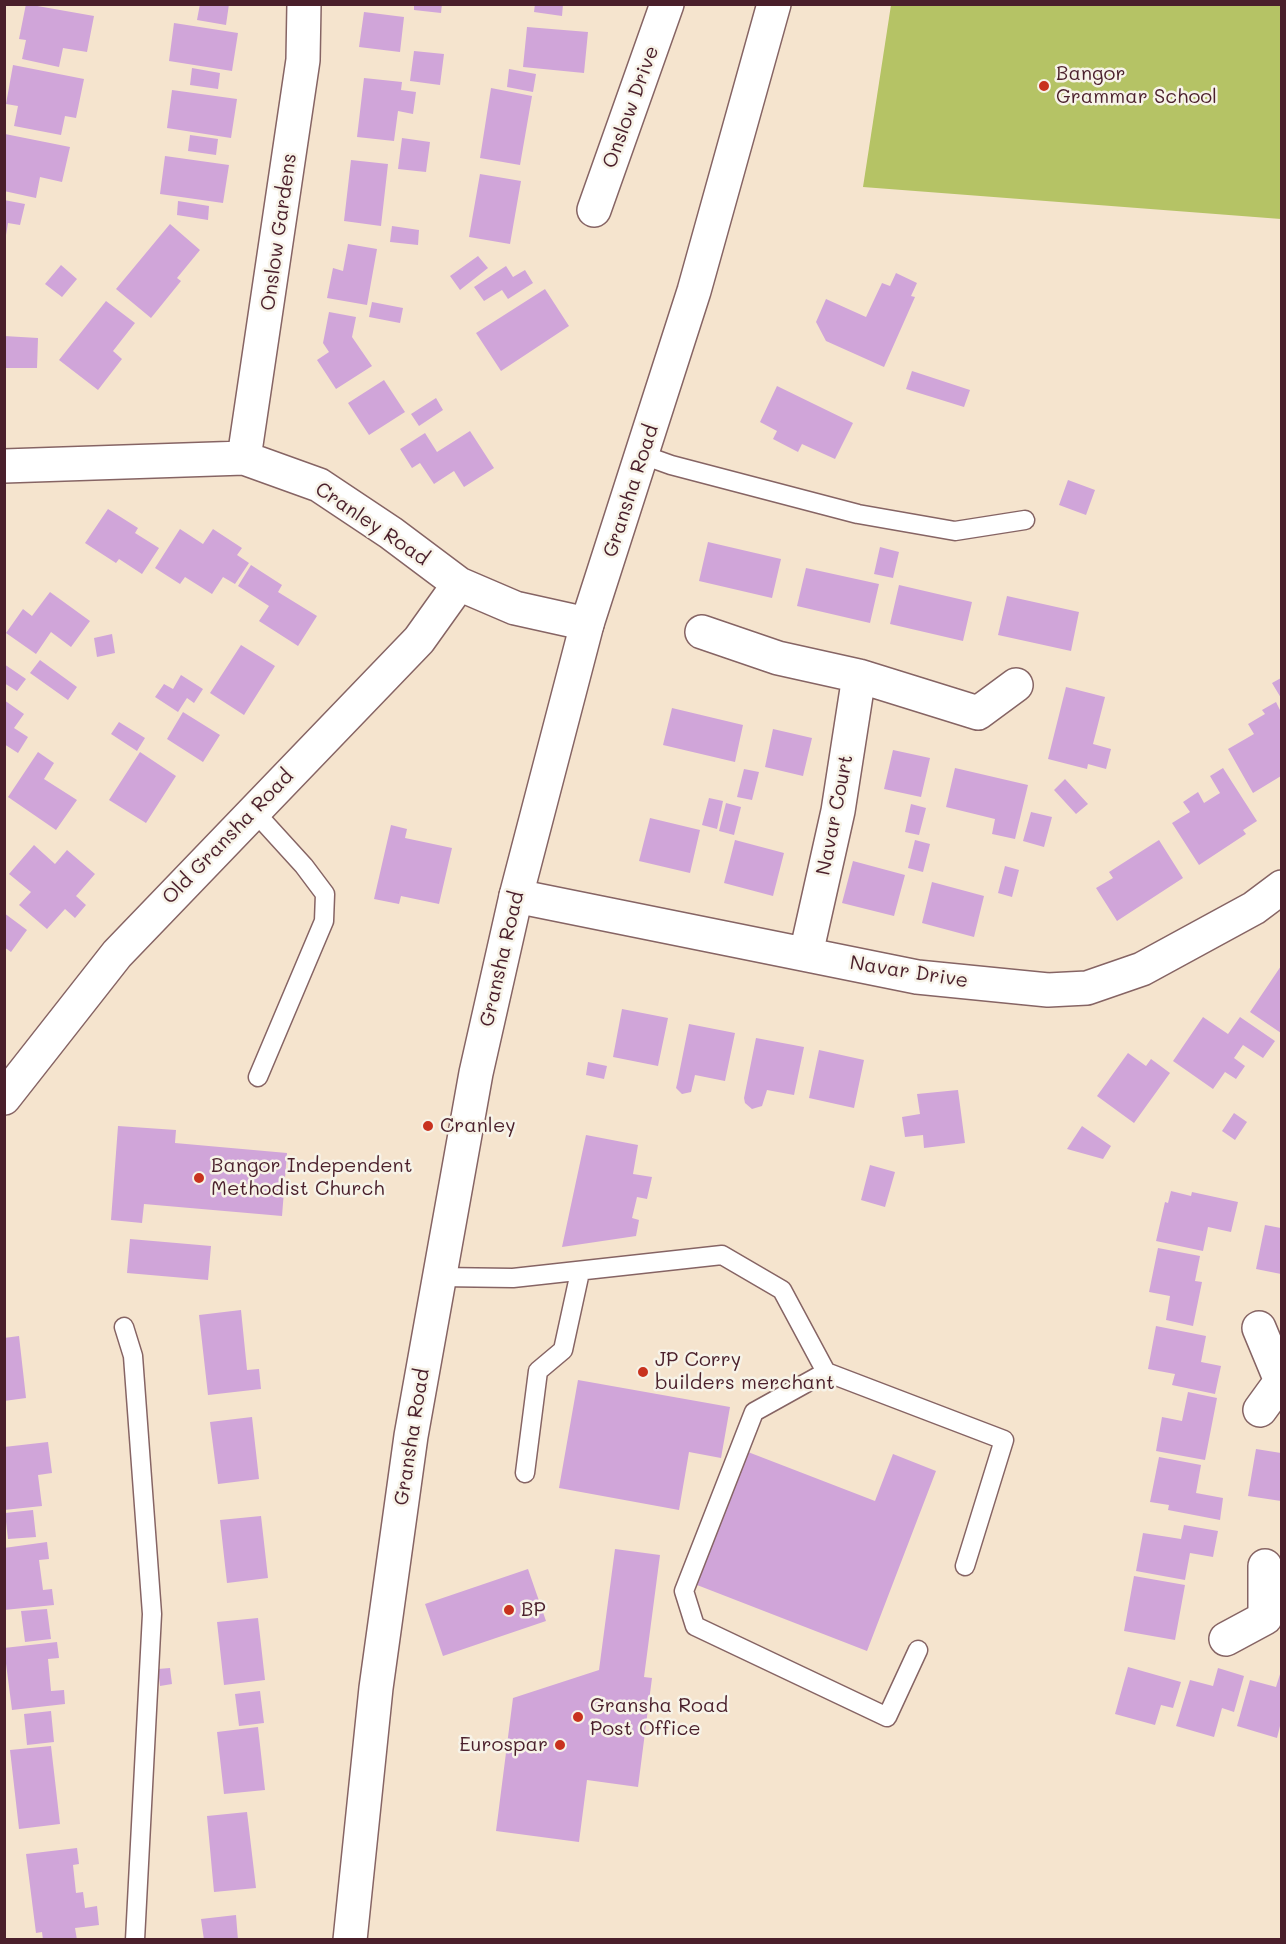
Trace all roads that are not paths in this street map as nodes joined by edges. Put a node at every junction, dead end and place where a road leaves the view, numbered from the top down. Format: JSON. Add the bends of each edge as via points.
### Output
{"nodes":[{"id":1,"x":304,"y":4,"type":"edge"},
{"id":2,"x":667,"y":4,"type":"edge"},
{"id":3,"x":774,"y":4,"type":"edge"},
{"id":4,"x":594,"y":210,"type":"dead end"},
{"id":5,"x":643,"y":455,"type":"junction"},
{"id":6,"x":244,"y":458,"type":"junction"},
{"id":7,"x":4,"y":466,"type":"edge"},
{"id":8,"x":1025,"y":520,"type":"dead end"},
{"id":9,"x":459,"y":584,"type":"junction"},
{"id":10,"x":587,"y":624,"type":"junction"},
{"id":11,"x":702,"y":632,"type":"dead end"},
{"id":12,"x":859,"y":676,"type":"junction"},
{"id":13,"x":1016,"y":685,"type":"dead end"},
{"id":14,"x":253,"y":810,"type":"junction"},
{"id":15,"x":1281,"y":887,"type":"edge"},
{"id":16,"x":516,"y":896,"type":"junction"},
{"id":17,"x":806,"y":954,"type":"junction"},
{"id":18,"x":258,"y":1077,"type":"dead end"},
{"id":19,"x":4,"y":1098,"type":"edge"},
{"id":20,"x":580,"y":1272,"type":"junction"},
{"id":21,"x":439,"y":1277,"type":"junction"},
{"id":22,"x":124,"y":1327,"type":"dead end"},
{"id":23,"x":1259,"y":1328,"type":"dead end"},
{"id":24,"x":826,"y":1372,"type":"junction"},
{"id":25,"x":1281,"y":1381,"type":"edge"},
{"id":26,"x":1260,"y":1410,"type":"dead end"},
{"id":27,"x":525,"y":1473,"type":"dead end"},
{"id":28,"x":965,"y":1566,"type":"dead end"},
{"id":29,"x":1265,"y":1566,"type":"dead end"},
{"id":30,"x":1273,"y":1621,"type":"edge"},
{"id":31,"x":1226,"y":1639,"type":"dead end"},
{"id":32,"x":918,"y":1650,"type":"dead end"},
{"id":33,"x":135,"y":1940,"type":"edge"},
{"id":34,"x":350,"y":1940,"type":"edge"}],
"edges":[{"from":1,"to":6,"type":"street","name":"Onslow Gardens","via":[[303,60]]},
{"from":2,"to":4,"type":"street","name":"Onslow Drive"},
{"from":3,"to":5,"type":"street","name":"Gransha Road","via":[[717,212]]},
{"from":5,"to":8,"type":"lane","via":[[858,514],[955,531]]},
{"from":5,"to":10,"type":"street","name":"Gransha Road"},
{"from":6,"to":7,"type":"street","name":"Cranley Road"},
{"from":6,"to":9,"type":"street","name":"Cranley Road","via":[[319,485],[391,532]]},
{"from":9,"to":10,"type":"street","name":"Cranley Road","via":[[515,608]]},
{"from":9,"to":14,"type":"street","name":"Old Gransha Road","via":[[419,640]]},
{"from":10,"to":16,"type":"street","name":"Gransha Road"},
{"from":11,"to":12,"type":"street","via":[[778,658]]},
{"from":12,"to":13,"type":"street","via":[[978,713]]},
{"from":12,"to":17,"type":"street","name":"Navar Court","via":[[838,811]]},
{"from":14,"to":18,"type":"lane","via":[[325,894],[324,921]]},
{"from":14,"to":19,"type":"street","name":"Old Gransha Road","via":[[117,954]]},
{"from":15,"to":17,"type":"street","name":"Navar Drive","via":[[1254,908],[1142,969],[1086,988],[1048,990],[917,977]]},
{"from":16,"to":17,"type":"street","name":"Navar Drive"},
{"from":16,"to":21,"type":"street","name":"Gransha Road","via":[[468,1112]]},
{"from":20,"to":21,"type":"lane","via":[[513,1278]]},
{"from":20,"to":24,"type":"lane","via":[[722,1255],[782,1290]]},
{"from":20,"to":27,"type":"lane","via":[[563,1350],[538,1371]]},
{"from":21,"to":34,"type":"street","name":"Gransha Road","via":[[411,1436],[376,1688]]},
{"from":22,"to":33,"type":"lane","via":[[133,1356],[152,1614]]},
{"from":23,"to":25,"type":"street"},
{"from":24,"to":28,"type":"lane","via":[[1004,1440]]},
{"from":24,"to":32,"type":"lane","via":[[754,1412],[684,1591],[695,1626],[887,1717]]},
{"from":25,"to":26,"type":"street"},
{"from":29,"to":30,"type":"street"},
{"from":30,"to":31,"type":"street"}]}
